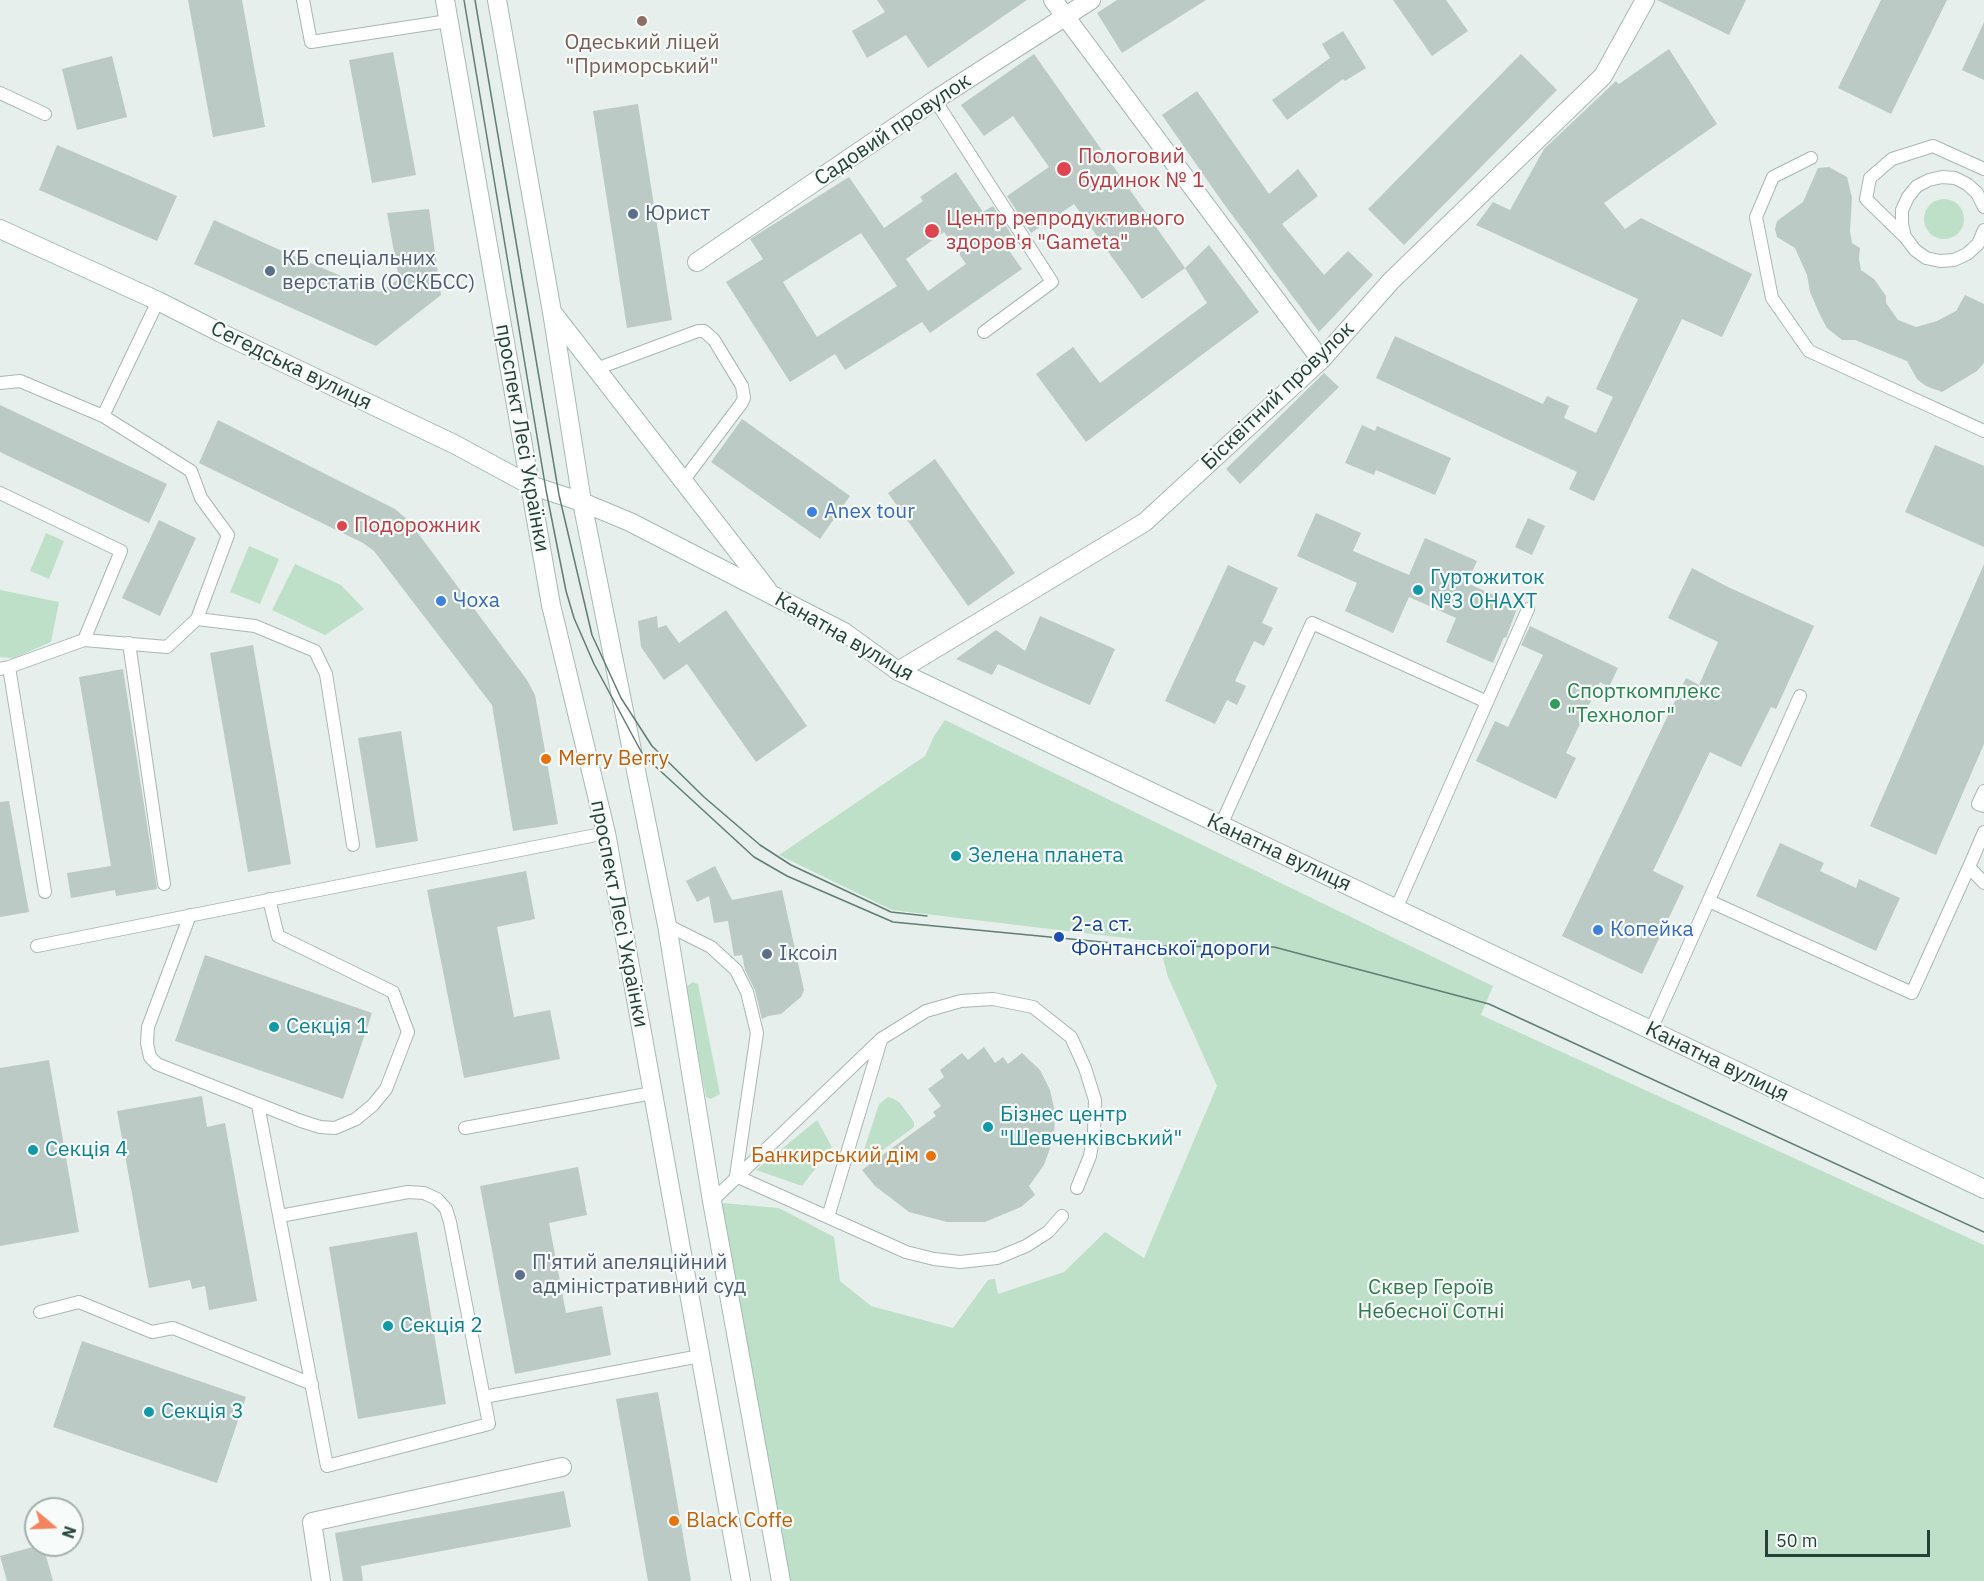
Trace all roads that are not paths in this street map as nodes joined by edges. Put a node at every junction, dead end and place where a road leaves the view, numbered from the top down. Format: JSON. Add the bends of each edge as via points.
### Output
{"nodes":[{"id":1,"x":303,"y":0,"type":"edge"},
{"id":2,"x":444,"y":0,"type":"edge"},
{"id":3,"x":497,"y":0,"type":"edge"},
{"id":4,"x":1053,"y":0,"type":"edge"},
{"id":5,"x":1091,"y":0,"type":"edge"},
{"id":6,"x":1645,"y":0,"type":"edge"},
{"id":7,"x":1066,"y":16,"type":"junction"},
{"id":8,"x":448,"y":21,"type":"junction"},
{"id":9,"x":0,"y":93,"type":"edge"},
{"id":10,"x":935,"y":100,"type":"junction"},
{"id":11,"x":45,"y":114,"type":"dead end"},
{"id":12,"x":1811,"y":158,"type":"dead end"},
{"id":13,"x":1984,"y":169,"type":"edge"},
{"id":14,"x":1955,"y":178,"type":"junction"},
{"id":15,"x":1984,"y":207,"type":"edge"},
{"id":16,"x":0,"y":229,"type":"edge"},
{"id":17,"x":1984,"y":230,"type":"edge"},
{"id":18,"x":1906,"y":238,"type":"junction"},
{"id":19,"x":697,"y":262,"type":"dead end"},
{"id":20,"x":158,"y":301,"type":"junction"},
{"id":21,"x":552,"y":312,"type":"junction"},
{"id":22,"x":984,"y":332,"type":"dead end"},
{"id":23,"x":1321,"y":360,"type":"junction"},
{"id":24,"x":596,"y":369,"type":"junction"},
{"id":25,"x":0,"y":383,"type":"edge"},
{"id":26,"x":103,"y":416,"type":"junction"},
{"id":27,"x":1984,"y":431,"type":"edge"},
{"id":28,"x":683,"y":481,"type":"junction"},
{"id":29,"x":530,"y":485,"type":"junction"},
{"id":30,"x":0,"y":493,"type":"edge"},
{"id":31,"x":582,"y":502,"type":"junction"},
{"id":32,"x":770,"y":593,"type":"junction"},
{"id":33,"x":1528,"y":609,"type":"dead end"},
{"id":34,"x":197,"y":619,"type":"junction"},
{"id":35,"x":84,"y":640,"type":"junction"},
{"id":36,"x":129,"y":644,"type":"junction"},
{"id":37,"x":4,"y":668,"type":"edge"},
{"id":38,"x":898,"y":671,"type":"junction"},
{"id":39,"x":1800,"y":696,"type":"dead end"},
{"id":40,"x":1487,"y":702,"type":"junction"},
{"id":41,"x":1984,"y":791,"type":"edge"},
{"id":42,"x":1984,"y":806,"type":"edge"},
{"id":43,"x":1221,"y":825,"type":"junction"},
{"id":44,"x":1984,"y":832,"type":"edge"},
{"id":45,"x":606,"y":833,"type":"junction"},
{"id":46,"x":353,"y":845,"type":"dead end"},
{"id":47,"x":1969,"y":867,"type":"junction"},
{"id":48,"x":1984,"y":883,"type":"edge"},
{"id":49,"x":164,"y":884,"type":"dead end"},
{"id":50,"x":45,"y":892,"type":"dead end"},
{"id":51,"x":269,"y":899,"type":"junction"},
{"id":52,"x":1709,"y":900,"type":"junction"},
{"id":53,"x":1396,"y":909,"type":"junction"},
{"id":54,"x":190,"y":915,"type":"junction"},
{"id":55,"x":667,"y":925,"type":"junction"},
{"id":56,"x":37,"y":946,"type":"dead end"},
{"id":57,"x":1651,"y":1030,"type":"junction"},
{"id":58,"x":881,"y":1039,"type":"junction"},
{"id":59,"x":652,"y":1093,"type":"junction"},
{"id":60,"x":258,"y":1105,"type":"junction"},
{"id":61,"x":465,"y":1128,"type":"dead end"},
{"id":62,"x":736,"y":1176,"type":"junction"},
{"id":63,"x":1077,"y":1188,"type":"dead end"},
{"id":64,"x":1984,"y":1189,"type":"edge"},
{"id":65,"x":712,"y":1201,"type":"junction"},
{"id":66,"x":280,"y":1216,"type":"junction"},
{"id":67,"x":1062,"y":1216,"type":"dead end"},
{"id":68,"x":828,"y":1217,"type":"junction"},
{"id":69,"x":40,"y":1312,"type":"dead end"},
{"id":70,"x":700,"y":1356,"type":"junction"},
{"id":71,"x":312,"y":1384,"type":"junction"},
{"id":72,"x":484,"y":1397,"type":"junction"},
{"id":73,"x":562,"y":1467,"type":"dead end"},
{"id":74,"x":321,"y":1581,"type":"edge"},
{"id":75,"x":741,"y":1581,"type":"edge"},
{"id":76,"x":781,"y":1581,"type":"edge"}],
"edges":[{"from":1,"to":8,"type":"lane","via":[[311,42]]},
{"from":2,"to":8,"type":"main road","name":"проспект Лесі Українки"},
{"from":3,"to":21,"type":"main road","name":"проспект Лесі Українки"},
{"from":4,"to":7,"type":"main road"},
{"from":5,"to":7,"type":"main road","name":"Садовий провулок"},
{"from":6,"to":23,"type":"main road","name":"Бісквітний провулок","via":[[1603,76],[1390,281]]},
{"from":7,"to":10,"type":"main road","name":"Садовий провулок"},
{"from":7,"to":23,"type":"main road"},
{"from":8,"to":29,"type":"main road","name":"проспект Лесі Українки"},
{"from":9,"to":11,"type":"lane"},
{"from":10,"to":19,"type":"main road","name":"Садовий провулок"},
{"from":10,"to":22,"type":"lane","via":[[1052,282]]},
{"from":12,"to":27,"type":"lane","via":[[1773,177],[1756,217],[1772,298],[1809,351]]},
{"from":13,"to":14,"type":"lane"},
{"from":13,"to":18,"type":"lane","via":[[1933,146],[1892,159],[1870,178],[1866,199]]},
{"from":14,"to":15,"type":"lane","via":[[1977,193]]},
{"from":14,"to":18,"type":"lane","via":[[1929,180],[1908,197],[1902,210]]},
{"from":16,"to":20,"type":"main road","name":"Сегедська вулиця"},
{"from":17,"to":18,"type":"lane","via":[[1978,244],[1954,260],[1926,258]]},
{"from":20,"to":26,"type":"lane"},
{"from":20,"to":29,"type":"main road","name":"Сегедська вулиця","via":[[454,444]]},
{"from":21,"to":24,"type":"main road"},
{"from":21,"to":31,"type":"main road","name":"проспект Лесі Українки"},
{"from":23,"to":38,"type":"main road","name":"Бісквітний провулок","via":[[1145,522]]},
{"from":24,"to":28,"type":"main road"},
{"from":24,"to":28,"type":"lane","via":[[698,331],[714,340],[742,386],[744,398]]},
{"from":25,"to":26,"type":"lane","via":[[20,381]]},
{"from":26,"to":34,"type":"lane","via":[[190,471],[201,498],[228,535]]},
{"from":28,"to":32,"type":"main road"},
{"from":29,"to":31,"type":"main road","name":"Сегедська вулиця"},
{"from":29,"to":45,"type":"main road","name":"проспект Лесі Українки","via":[[551,605]]},
{"from":30,"to":35,"type":"lane","via":[[122,551]]},
{"from":31,"to":32,"type":"main road","name":"Канатна вулиця"},
{"from":31,"to":55,"type":"main road","name":"проспект Лесі Українки"},
{"from":32,"to":38,"type":"main road","name":"Канатна вулиця","via":[[844,632]]},
{"from":33,"to":40,"type":"lane"},
{"from":34,"to":36,"type":"lane","via":[[167,647]]},
{"from":34,"to":46,"type":"lane","via":[[255,626],[315,651],[326,674]]},
{"from":35,"to":36,"type":"lane"},
{"from":35,"to":37,"type":"lane"},
{"from":36,"to":49,"type":"lane"},
{"from":37,"to":50,"type":"lane"},
{"from":38,"to":43,"type":"main road","name":"Канатна вулиця"},
{"from":39,"to":52,"type":"lane"},
{"from":40,"to":43,"type":"lane","via":[[1312,623]]},
{"from":40,"to":53,"type":"lane"},
{"from":41,"to":42,"type":"lane","via":[[1978,804]]},
{"from":43,"to":53,"type":"main road","name":"Канатна вулиця"},
{"from":44,"to":47,"type":"lane"},
{"from":45,"to":51,"type":"lane"},
{"from":45,"to":59,"type":"main road","name":"проспект Лесі Українки"},
{"from":47,"to":48,"type":"lane"},
{"from":47,"to":52,"type":"lane","via":[[1912,993]]},
{"from":51,"to":54,"type":"lane"},
{"from":51,"to":60,"type":"lane","via":[[278,936],[393,992],[408,1032],[386,1089],[356,1119],[335,1128],[320,1127]]},
{"from":52,"to":57,"type":"lane"},
{"from":53,"to":57,"type":"main road","name":"Канатна вулиця"},
{"from":54,"to":56,"type":"lane"},
{"from":54,"to":60,"type":"lane","via":[[148,1027],[150,1057],[157,1064]]},
{"from":55,"to":62,"type":"lane","via":[[711,947],[736,970],[747,992],[757,1033]]},
{"from":55,"to":65,"type":"main road","name":"проспект Лесі Українки"},
{"from":57,"to":64,"type":"main road","name":"Канатна вулиця"},
{"from":58,"to":62,"type":"lane"},
{"from":58,"to":63,"type":"lane","via":[[926,1011],[961,1001],[993,999],[1033,1007],[1071,1037],[1095,1100],[1090,1156]]},
{"from":58,"to":68,"type":"lane"},
{"from":59,"to":61,"type":"lane"},
{"from":59,"to":70,"type":"main road","name":"проспект Лесі Українки"},
{"from":60,"to":66,"type":"lane"},
{"from":62,"to":65,"type":"lane"},
{"from":62,"to":68,"type":"lane"},
{"from":65,"to":76,"type":"main road","name":"проспект Лесі Українки"},
{"from":66,"to":71,"type":"lane"},
{"from":66,"to":72,"type":"lane","via":[[408,1192],[437,1199],[450,1222]]},
{"from":67,"to":68,"type":"lane","via":[[1048,1232],[1026,1246],[997,1258],[960,1262],[906,1252]]},
{"from":69,"to":71,"type":"lane","via":[[79,1302],[152,1332],[173,1328]]},
{"from":70,"to":72,"type":"lane"},
{"from":70,"to":75,"type":"main road","name":"проспект Лесі Українки"},
{"from":71,"to":72,"type":"lane","via":[[327,1466],[489,1424]]},
{"from":73,"to":74,"type":"main road","via":[[312,1522]]}]}
